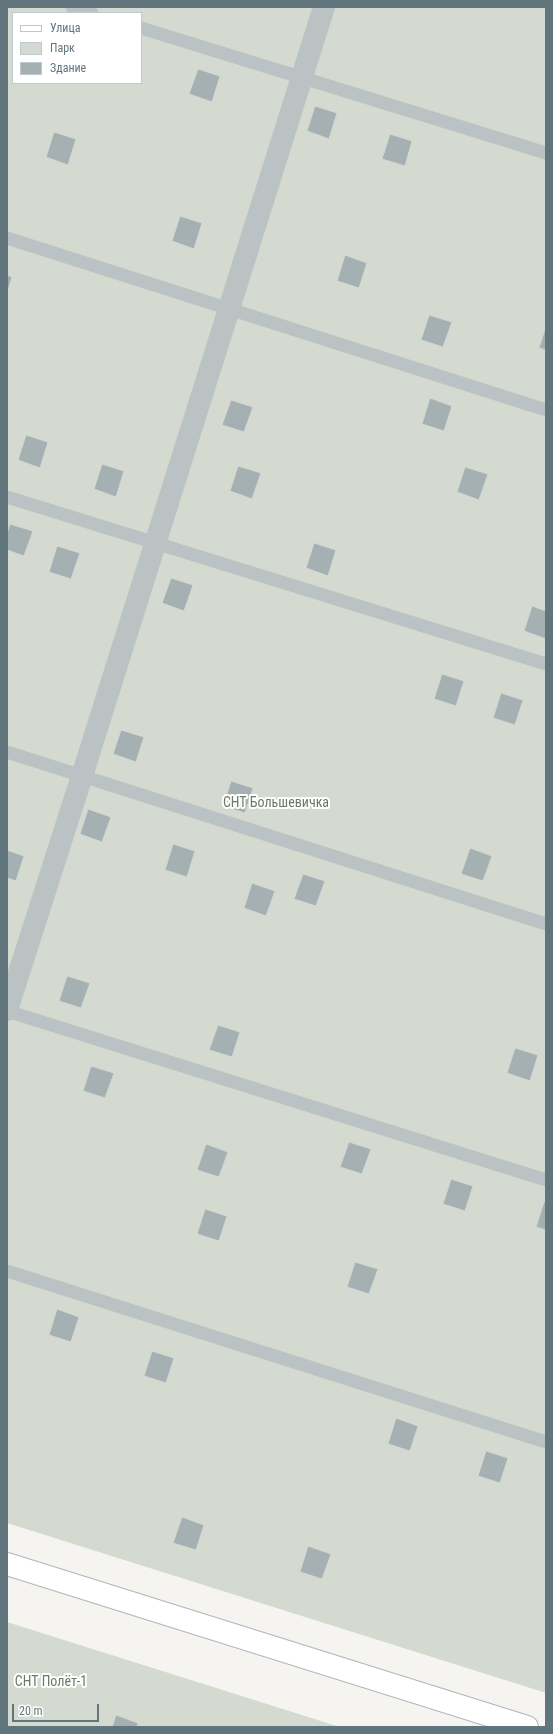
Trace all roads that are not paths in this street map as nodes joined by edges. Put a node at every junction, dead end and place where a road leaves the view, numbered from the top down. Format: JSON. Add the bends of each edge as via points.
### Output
{"nodes":[{"id":1,"x":72,"y":7,"type":"edge"},
{"id":2,"x":324,"y":7,"type":"edge"},
{"id":3,"x":89,"y":12,"type":"edge"},
{"id":4,"x":142,"y":28,"type":"edge"},
{"id":5,"x":301,"y":76,"type":"junction"},
{"id":6,"x":546,"y":153,"type":"edge"},
{"id":7,"x":7,"y":238,"type":"edge"},
{"id":8,"x":229,"y":309,"type":"junction"},
{"id":9,"x":546,"y":410,"type":"edge"},
{"id":10,"x":7,"y":497,"type":"edge"},
{"id":11,"x":155,"y":543,"type":"junction"},
{"id":12,"x":546,"y":664,"type":"edge"},
{"id":13,"x":7,"y":752,"type":"edge"},
{"id":14,"x":82,"y":776,"type":"junction"},
{"id":15,"x":546,"y":924,"type":"edge"},
{"id":16,"x":7,"y":1010,"type":"edge"},
{"id":17,"x":546,"y":1180,"type":"edge"},
{"id":18,"x":7,"y":1271,"type":"edge"},
{"id":19,"x":546,"y":1442,"type":"edge"},
{"id":20,"x":7,"y":1564,"type":"edge"},
{"id":21,"x":527,"y":1727,"type":"edge"}],
"edges":[{"from":1,"to":3,"type":"lane"},
{"from":2,"to":5,"type":"street"},
{"from":4,"to":5,"type":"lane"},
{"from":5,"to":6,"type":"lane"},
{"from":5,"to":8,"type":"street"},
{"from":7,"to":8,"type":"lane"},
{"from":8,"to":9,"type":"lane"},
{"from":8,"to":11,"type":"street"},
{"from":10,"to":11,"type":"lane"},
{"from":11,"to":12,"type":"lane"},
{"from":11,"to":14,"type":"street"},
{"from":13,"to":14,"type":"lane"},
{"from":14,"to":15,"type":"lane"},
{"from":14,"to":16,"type":"street"},
{"from":16,"to":17,"type":"lane"},
{"from":18,"to":19,"type":"lane"},
{"from":20,"to":21,"type":"street"}]}
